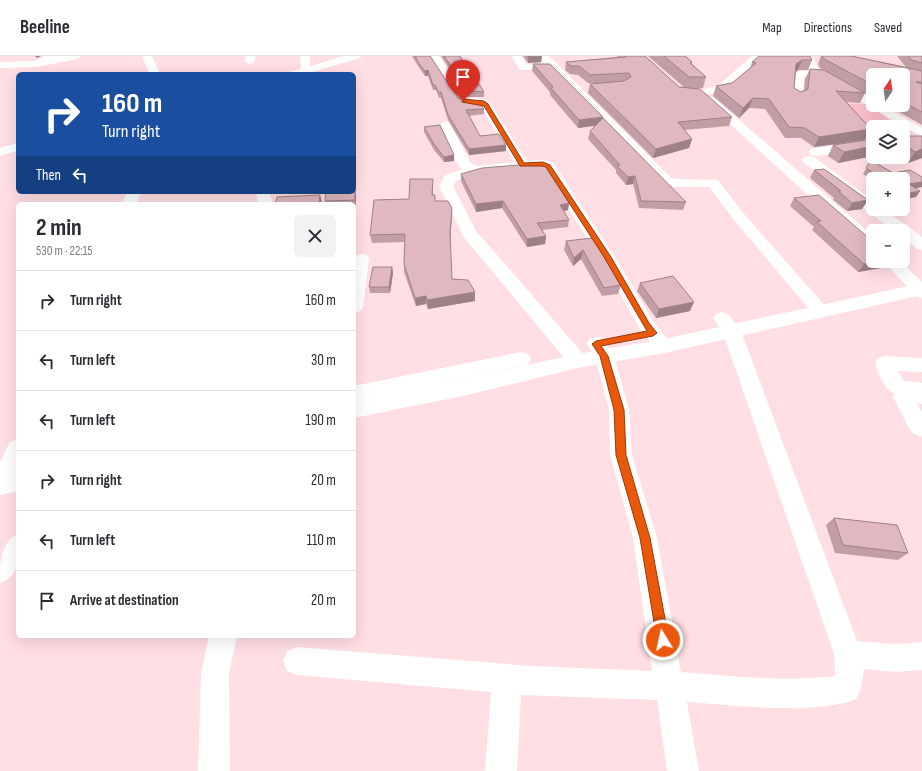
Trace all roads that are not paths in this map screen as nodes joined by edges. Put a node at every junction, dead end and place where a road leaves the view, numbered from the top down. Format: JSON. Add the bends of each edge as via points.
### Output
{"nodes":[{"id":1,"x":77,"y":56,"type":"edge"},
{"id":2,"x":147,"y":56,"type":"edge"},
{"id":3,"x":305,"y":56,"type":"edge"},
{"id":4,"x":434,"y":56,"type":"edge"},
{"id":5,"x":516,"y":56,"type":"edge"},
{"id":6,"x":758,"y":56,"type":"edge"},
{"id":7,"x":807,"y":56,"type":"edge"},
{"id":8,"x":360,"y":57,"type":"edge"},
{"id":9,"x":544,"y":60,"type":"edge"},
{"id":10,"x":43,"y":62,"type":"edge"},
{"id":11,"x":0,"y":65,"type":"edge"},
{"id":12,"x":154,"y":72,"type":"edge"},
{"id":13,"x":305,"y":72,"type":"edge"},
{"id":14,"x":308,"y":72,"type":"edge"},
{"id":15,"x":821,"y":74,"type":"junction"},
{"id":16,"x":797,"y":98,"type":"edge"},
{"id":17,"x":866,"y":100,"type":"edge"},
{"id":18,"x":886,"y":112,"type":"edge"},
{"id":19,"x":445,"y":125,"type":"dead end"},
{"id":20,"x":922,"y":134,"type":"edge"},
{"id":21,"x":866,"y":145,"type":"edge"},
{"id":22,"x":16,"y":148,"type":"edge"},
{"id":23,"x":0,"y":152,"type":"edge"},
{"id":24,"x":16,"y":152,"type":"edge"},
{"id":25,"x":0,"y":156,"type":"edge"},
{"id":26,"x":522,"y":165,"type":"junction"},
{"id":27,"x":473,"y":170,"type":"junction"},
{"id":28,"x":866,"y":202,"type":"edge"},
{"id":29,"x":883,"y":216,"type":"edge"},
{"id":30,"x":866,"y":238,"type":"edge"},
{"id":31,"x":922,"y":245,"type":"edge"},
{"id":32,"x":361,"y":260,"type":"dead end"},
{"id":33,"x":899,"y":268,"type":"edge"},
{"id":34,"x":918,"y":284,"type":"edge"},
{"id":35,"x":356,"y":294,"type":"edge"},
{"id":36,"x":815,"y":306,"type":"junction"},
{"id":37,"x":727,"y":325,"type":"junction"},
{"id":38,"x":658,"y":339,"type":"junction"},
{"id":39,"x":600,"y":350,"type":"junction"},
{"id":40,"x":573,"y":355,"type":"junction"},
{"id":41,"x":922,"y":365,"type":"edge"},
{"id":42,"x":922,"y":391,"type":"edge"},
{"id":43,"x":356,"y":394,"type":"edge"},
{"id":44,"x":922,"y":396,"type":"edge"},
{"id":45,"x":356,"y":410,"type":"edge"},
{"id":46,"x":922,"y":428,"type":"edge"},
{"id":47,"x":16,"y":549,"type":"edge"},
{"id":48,"x":0,"y":571,"type":"edge"},
{"id":49,"x":223,"y":638,"type":"edge"},
{"id":50,"x":848,"y":654,"type":"junction"},
{"id":51,"x":922,"y":656,"type":"edge"},
{"id":52,"x":297,"y":661,"type":"dead end"},
{"id":53,"x":507,"y":679,"type":"junction"},
{"id":54,"x":670,"y":686,"type":"junction"},
{"id":55,"x":214,"y":771,"type":"edge"},
{"id":56,"x":501,"y":771,"type":"edge"},
{"id":57,"x":683,"y":771,"type":"edge"}],
"edges":[{"from":1,"to":10,"type":"street"},
{"from":2,"to":12,"type":"street"},
{"from":3,"to":13,"type":"street"},
{"from":4,"to":26,"type":"street","via":[[463,101],[486,105]]},
{"from":5,"to":9,"type":"street","via":[[524,68]]},
{"from":6,"to":30,"type":"street","via":[[723,88],[695,93]]},
{"from":7,"to":15,"type":"street","via":[[815,71]]},
{"from":8,"to":14,"type":"main road"},
{"from":9,"to":36,"type":"street","via":[[577,80],[665,180],[674,183],[713,183]]},
{"from":10,"to":11,"type":"street"},
{"from":15,"to":16,"type":"street","via":[[798,74]]},
{"from":15,"to":17,"type":"street"},
{"from":18,"to":20,"type":"street"},
{"from":19,"to":27,"type":"street","via":[[465,165]]},
{"from":21,"to":28,"type":"street","via":[[812,156]]},
{"from":22,"to":23,"type":"main road"},
{"from":24,"to":25,"type":"main road"},
{"from":26,"to":27,"type":"street"},
{"from":26,"to":38,"type":"street","via":[[548,166],[607,257],[646,325]]},
{"from":27,"to":40,"type":"street","via":[[450,178],[446,186],[469,233]]},
{"from":29,"to":31,"type":"street"},
{"from":32,"to":35,"type":"street"},
{"from":33,"to":34,"type":"street"},
{"from":34,"to":36,"type":"main road"},
{"from":36,"to":37,"type":"main road"},
{"from":37,"to":38,"type":"main road"},
{"from":37,"to":50,"type":"street"},
{"from":38,"to":39,"type":"main road"},
{"from":39,"to":40,"type":"main road"},
{"from":39,"to":54,"type":"street","via":[[619,410],[621,455],[645,538]]},
{"from":40,"to":43,"type":"main road"},
{"from":40,"to":45,"type":"main road","via":[[467,387]]},
{"from":41,"to":42,"type":"street","via":[[885,363],[894,386],[898,389]]},
{"from":44,"to":46,"type":"street","via":[[904,397]]},
{"from":47,"to":48,"type":"street"},
{"from":49,"to":55,"type":"street","via":[[215,674]]},
{"from":50,"to":51,"type":"street","via":[[895,658]]},
{"from":50,"to":54,"type":"street","via":[[850,673],[846,689],[804,693]]},
{"from":52,"to":53,"type":"street"},
{"from":53,"to":54,"type":"street"},
{"from":53,"to":56,"type":"street"},
{"from":54,"to":57,"type":"street"}]}
